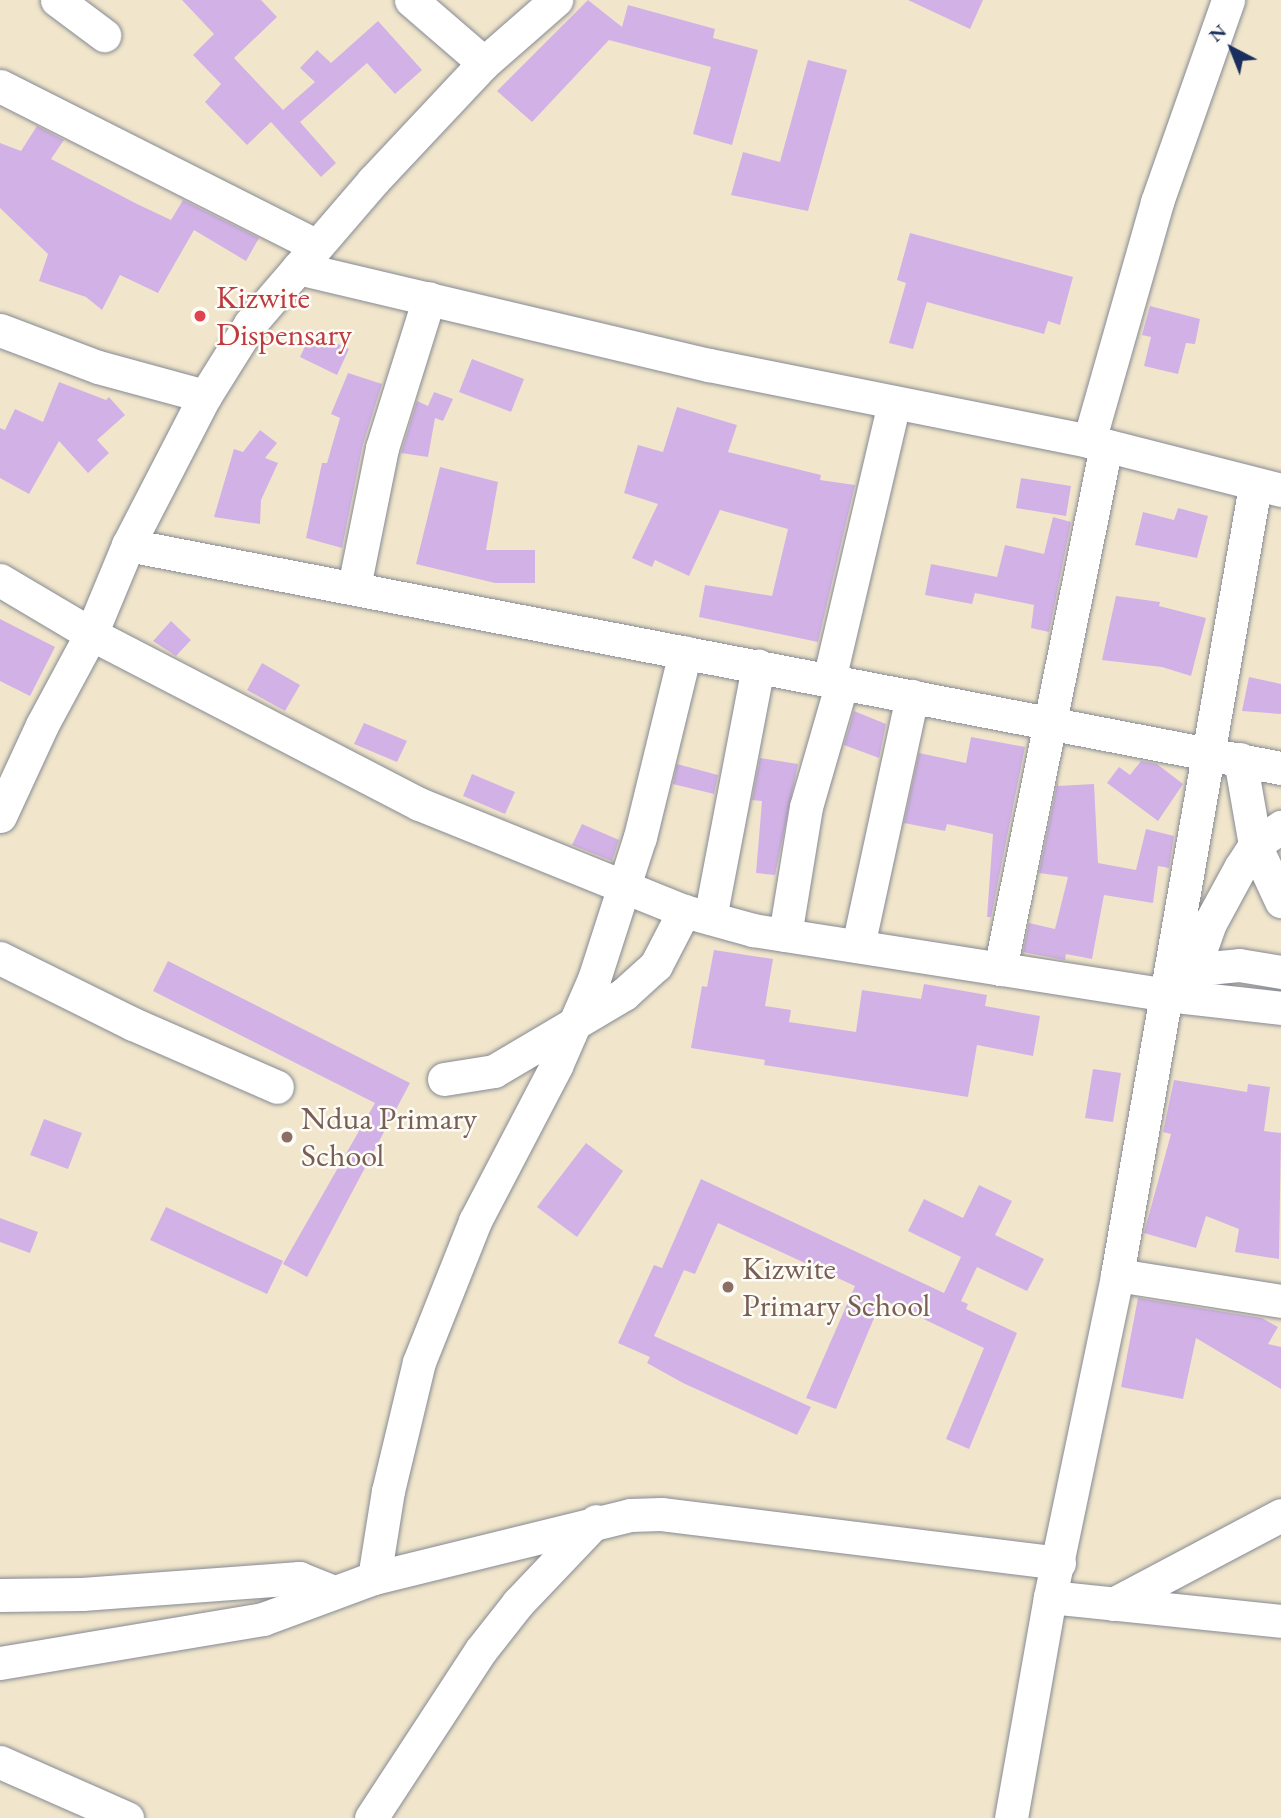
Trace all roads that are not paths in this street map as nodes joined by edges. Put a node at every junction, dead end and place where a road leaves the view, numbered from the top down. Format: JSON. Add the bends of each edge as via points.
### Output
{"nodes":[{"id":1,"x":57,"y":0,"type":"edge"},
{"id":2,"x":411,"y":0,"type":"edge"},
{"id":3,"x":556,"y":0,"type":"edge"},
{"id":4,"x":1228,"y":0,"type":"edge"},
{"id":5,"x":104,"y":35,"type":"dead end"},
{"id":6,"x":484,"y":64,"type":"junction"},
{"id":7,"x":0,"y":86,"type":"edge"},
{"id":8,"x":307,"y":256,"type":"junction"},
{"id":9,"x":429,"y":298,"type":"junction"},
{"id":10,"x":0,"y":330,"type":"edge"},
{"id":11,"x":205,"y":396,"type":"junction"},
{"id":12,"x":894,"y":402,"type":"junction"},
{"id":13,"x":1098,"y":443,"type":"junction"},
{"id":14,"x":1268,"y":488,"type":"edge"},
{"id":15,"x":128,"y":545,"type":"junction"},
{"id":16,"x":0,"y":580,"type":"edge"},
{"id":17,"x":354,"y":587,"type":"junction"},
{"id":18,"x":91,"y":634,"type":"junction"},
{"id":19,"x":685,"y":652,"type":"junction"},
{"id":20,"x":758,"y":666,"type":"junction"},
{"id":21,"x":835,"y":681,"type":"junction"},
{"id":22,"x":912,"y":696,"type":"junction"},
{"id":23,"x":1049,"y":722,"type":"junction"},
{"id":24,"x":1224,"y":756,"type":"junction"},
{"id":25,"x":1281,"y":768,"type":"edge"},
{"id":26,"x":0,"y":816,"type":"edge"},
{"id":27,"x":1268,"y":836,"type":"edge"},
{"id":28,"x":623,"y":886,"type":"junction"},
{"id":29,"x":1281,"y":901,"type":"edge"},
{"id":30,"x":697,"y":914,"type":"junction"},
{"id":31,"x":785,"y":935,"type":"junction"},
{"id":32,"x":858,"y":947,"type":"junction"},
{"id":33,"x":0,"y":958,"type":"edge"},
{"id":34,"x":1000,"y":969,"type":"junction"},
{"id":35,"x":1281,"y":972,"type":"edge"},
{"id":36,"x":1177,"y":978,"type":"junction"},
{"id":37,"x":1281,"y":1008,"type":"edge"},
{"id":38,"x":576,"y":1023,"type":"junction"},
{"id":39,"x":444,"y":1079,"type":"dead end"},
{"id":40,"x":277,"y":1087,"type":"dead end"},
{"id":41,"x":1117,"y":1275,"type":"junction"},
{"id":42,"x":1281,"y":1301,"type":"edge"},
{"id":43,"x":1281,"y":1515,"type":"edge"},
{"id":44,"x":596,"y":1521,"type":"junction"},
{"id":45,"x":1059,"y":1563,"type":"junction"},
{"id":46,"x":374,"y":1578,"type":"junction"},
{"id":47,"x":333,"y":1592,"type":"junction"},
{"id":48,"x":0,"y":1595,"type":"edge"},
{"id":49,"x":1050,"y":1597,"type":"junction"},
{"id":50,"x":1113,"y":1604,"type":"junction"},
{"id":51,"x":1281,"y":1621,"type":"edge"},
{"id":52,"x":0,"y":1663,"type":"edge"},
{"id":53,"x":0,"y":1762,"type":"edge"},
{"id":54,"x":127,"y":1818,"type":"edge"},
{"id":55,"x":371,"y":1818,"type":"edge"},
{"id":56,"x":1011,"y":1818,"type":"edge"}],
"edges":[{"from":1,"to":5,"type":"street"},
{"from":2,"to":6,"type":"street"},
{"from":3,"to":6,"type":"street"},
{"from":4,"to":13,"type":"street","via":[[1157,202]]},
{"from":6,"to":8,"type":"street"},
{"from":7,"to":8,"type":"street"},
{"from":8,"to":9,"type":"street"},
{"from":8,"to":11,"type":"street","via":[[250,324]]},
{"from":9,"to":12,"type":"street","via":[[709,365]]},
{"from":9,"to":17,"type":"street","via":[[382,448]]},
{"from":10,"to":11,"type":"street","via":[[98,367]]},
{"from":11,"to":15,"type":"street"},
{"from":12,"to":13,"type":"street"},
{"from":12,"to":21,"type":"street"},
{"from":13,"to":14,"type":"street"},
{"from":13,"to":23,"type":"street"},
{"from":14,"to":24,"type":"street"},
{"from":15,"to":17,"type":"street"},
{"from":15,"to":18,"type":"street"},
{"from":16,"to":18,"type":"street"},
{"from":17,"to":19,"type":"street"},
{"from":18,"to":26,"type":"street"},
{"from":18,"to":28,"type":"street","via":[[419,804]]},
{"from":19,"to":20,"type":"street"},
{"from":19,"to":28,"type":"street","via":[[640,837]]},
{"from":20,"to":21,"type":"street"},
{"from":20,"to":30,"type":"street"},
{"from":21,"to":22,"type":"street"},
{"from":21,"to":31,"type":"street","via":[[806,807]]},
{"from":22,"to":23,"type":"street"},
{"from":22,"to":32,"type":"street"},
{"from":23,"to":24,"type":"street"},
{"from":23,"to":34,"type":"street"},
{"from":24,"to":25,"type":"street"},
{"from":24,"to":27,"type":"street"},
{"from":24,"to":36,"type":"street"},
{"from":27,"to":29,"type":"street"},
{"from":27,"to":36,"type":"street"},
{"from":28,"to":30,"type":"street"},
{"from":28,"to":38,"type":"street"},
{"from":30,"to":31,"type":"street"},
{"from":30,"to":38,"type":"street","via":[[656,965],[624,994]]},
{"from":31,"to":32,"type":"street"},
{"from":32,"to":34,"type":"street"},
{"from":33,"to":40,"type":"street","via":[[133,1024]]},
{"from":34,"to":36,"type":"street"},
{"from":35,"to":36,"type":"street","via":[[1239,965]]},
{"from":36,"to":37,"type":"street"},
{"from":36,"to":41,"type":"street"},
{"from":38,"to":39,"type":"street","via":[[494,1071]]},
{"from":38,"to":46,"type":"street","via":[[475,1220],[424,1349],[388,1491]]},
{"from":41,"to":42,"type":"street"},
{"from":41,"to":45,"type":"street"},
{"from":43,"to":50,"type":"street"},
{"from":44,"to":45,"type":"street","via":[[661,1514]]},
{"from":44,"to":46,"type":"street"},
{"from":44,"to":55,"type":"street","via":[[518,1603],[481,1650]]},
{"from":45,"to":49,"type":"street"},
{"from":46,"to":47,"type":"street"},
{"from":47,"to":48,"type":"street","via":[[299,1577],[82,1594]]},
{"from":47,"to":52,"type":"street","via":[[263,1619]]},
{"from":49,"to":50,"type":"street"},
{"from":49,"to":56,"type":"street"},
{"from":50,"to":51,"type":"street"},
{"from":53,"to":54,"type":"street"}]}
